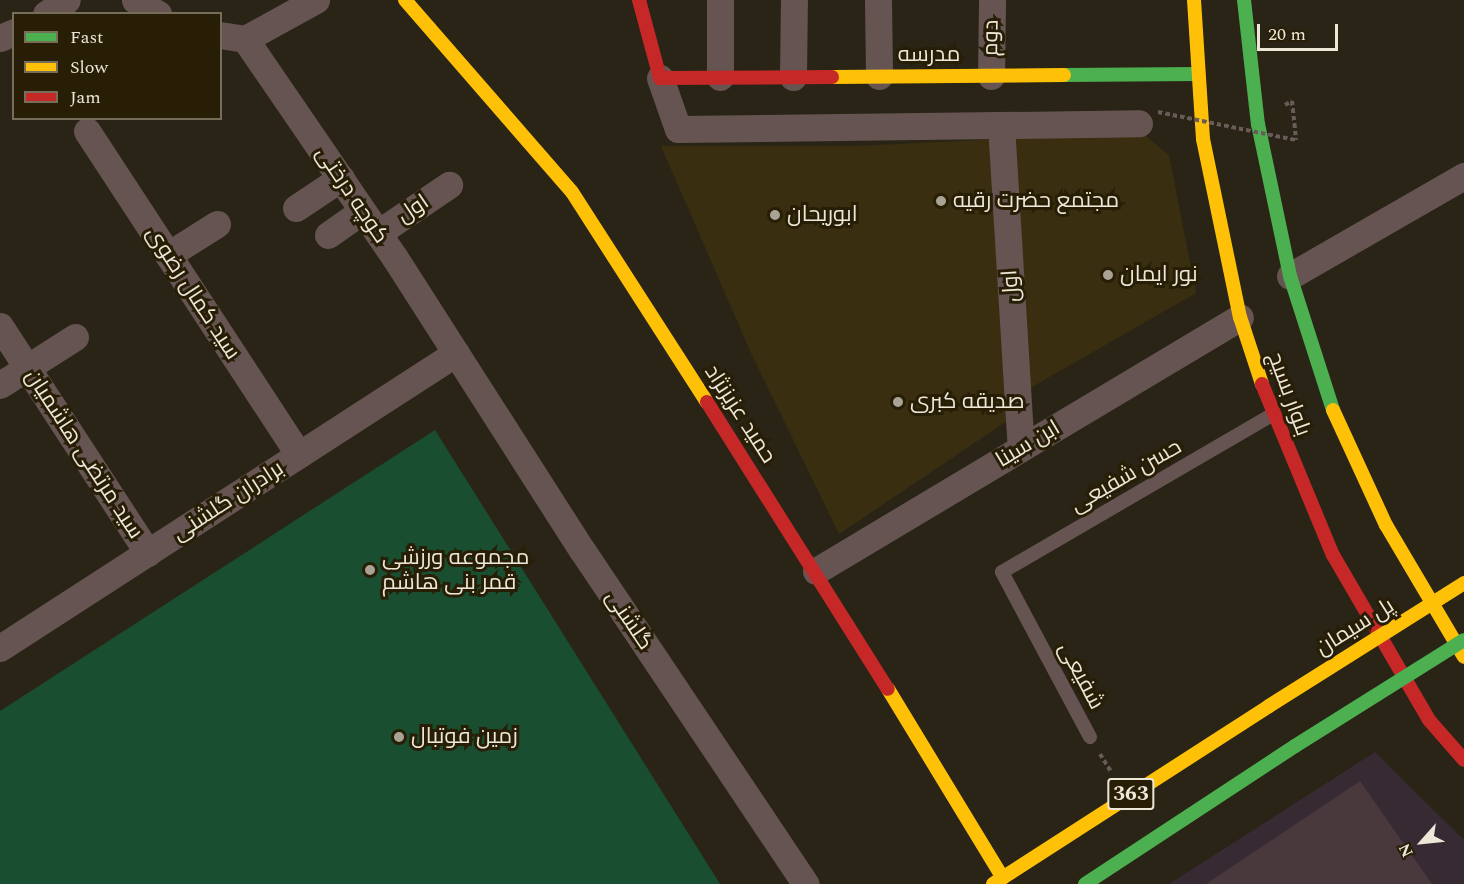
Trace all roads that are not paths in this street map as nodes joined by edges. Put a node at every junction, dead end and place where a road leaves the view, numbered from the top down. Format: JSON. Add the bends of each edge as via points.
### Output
{"nodes":[{"id":1,"x":67,"y":0,"type":"edge"},
{"id":2,"x":135,"y":0,"type":"edge"},
{"id":3,"x":316,"y":0,"type":"edge"},
{"id":4,"x":405,"y":0,"type":"edge"},
{"id":5,"x":639,"y":0,"type":"edge"},
{"id":6,"x":720,"y":0,"type":"edge"},
{"id":7,"x":794,"y":0,"type":"edge"},
{"id":8,"x":878,"y":0,"type":"edge"},
{"id":9,"x":992,"y":0,"type":"edge"},
{"id":10,"x":1194,"y":0,"type":"edge"},
{"id":11,"x":1244,"y":0,"type":"edge"},
{"id":12,"x":49,"y":12,"type":"edge"},
{"id":13,"x":155,"y":12,"type":"edge"},
{"id":14,"x":233,"y":37,"type":"edge"},
{"id":15,"x":1198,"y":74,"type":"junction"},
{"id":16,"x":879,"y":76,"type":"junction"},
{"id":17,"x":991,"y":76,"type":"junction"},
{"id":18,"x":793,"y":77,"type":"junction"},
{"id":19,"x":660,"y":78,"type":"junction"},
{"id":20,"x":720,"y":78,"type":"junction"},
{"id":21,"x":1148,"y":117,"type":"road end"},
{"id":22,"x":1001,"y":125,"type":"junction"},
{"id":23,"x":87,"y":131,"type":"dead end"},
{"id":24,"x":1464,"y":176,"type":"edge"},
{"id":25,"x":341,"y":178,"type":"junction"},
{"id":26,"x":449,"y":185,"type":"dead end"},
{"id":27,"x":296,"y":208,"type":"dead end"},
{"id":28,"x":362,"y":211,"type":"junction"},
{"id":29,"x":217,"y":224,"type":"dead end"},
{"id":30,"x":378,"y":233,"type":"junction"},
{"id":31,"x":328,"y":235,"type":"dead end"},
{"id":32,"x":168,"y":255,"type":"junction"},
{"id":33,"x":1290,"y":276,"type":"junction"},
{"id":34,"x":1240,"y":317,"type":"junction"},
{"id":35,"x":0,"y":326,"type":"edge"},
{"id":36,"x":75,"y":337,"type":"dead end"},
{"id":37,"x":456,"y":353,"type":"junction"},
{"id":38,"x":27,"y":367,"type":"junction"},
{"id":39,"x":0,"y":385,"type":"edge"},
{"id":40,"x":1272,"y":416,"type":"junction"},
{"id":41,"x":1021,"y":448,"type":"junction"},
{"id":42,"x":299,"y":455,"type":"junction"},
{"id":43,"x":148,"y":553,"type":"junction"},
{"id":44,"x":816,"y":571,"type":"junction"},
{"id":45,"x":1002,"y":572,"type":"joint"},
{"id":46,"x":1464,"y":583,"type":"edge"},
{"id":47,"x":1464,"y":640,"type":"edge"},
{"id":48,"x":0,"y":648,"type":"edge"},
{"id":49,"x":1464,"y":657,"type":"edge"},
{"id":50,"x":1090,"y":737,"type":"road end"},
{"id":51,"x":1464,"y":760,"type":"edge"},
{"id":52,"x":998,"y":881,"type":"edge"},
{"id":53,"x":806,"y":884,"type":"edge"},
{"id":54,"x":1085,"y":884,"type":"edge"}],
"edges":[{"from":1,"to":12,"type":"street"},
{"from":2,"to":13,"type":"street"},
{"from":3,"to":14,"type":"street"},
{"from":4,"to":44,"type":"main road","name":"حمید عزیزنژاد","via":[[572,192]]},
{"from":5,"to":19,"type":"main road"},
{"from":6,"to":20,"type":"street"},
{"from":7,"to":18,"type":"street"},
{"from":8,"to":16,"type":"street"},
{"from":9,"to":17,"type":"street","name":"دوم"},
{"from":10,"to":15,"type":"main road","name":"بلوار بسیج"},
{"from":11,"to":33,"type":"main road","name":"بلوار بسیج","via":[[1258,124]]},
{"from":14,"to":25,"type":"street","name":"کوچه درختی"},
{"from":15,"to":17,"type":"main road","name":"مدرسه"},
{"from":15,"to":34,"type":"main road","name":"بلوار بسیج","via":[[1203,139]]},
{"from":16,"to":17,"type":"main road","name":"مدرسه"},
{"from":16,"to":18,"type":"main road","name":"مدرسه"},
{"from":18,"to":20,"type":"main road","name":"مدرسه"},
{"from":19,"to":20,"type":"main road","name":"مدرسه"},
{"from":19,"to":22,"type":"street","via":[[678,129]]},
{"from":21,"to":22,"type":"street"},
{"from":22,"to":41,"type":"street","name":"اول"},
{"from":23,"to":32,"type":"street","name":"سید کمال رضوی"},
{"from":24,"to":33,"type":"street"},
{"from":25,"to":27,"type":"street"},
{"from":25,"to":28,"type":"street","name":"کوچه درختی"},
{"from":26,"to":30,"type":"street","name":"اول"},
{"from":28,"to":30,"type":"street","name":"کوچه درختی"},
{"from":28,"to":31,"type":"street"},
{"from":29,"to":32,"type":"street"},
{"from":30,"to":37,"type":"street","name":"کوچه درختی"},
{"from":32,"to":42,"type":"street","name":"سید کمال رضوی"},
{"from":33,"to":49,"type":"main road","name":"بلوار بسیج","via":[[1336,416],[1386,525]]},
{"from":34,"to":40,"type":"main road","name":"بلوار بسیج"},
{"from":34,"to":41,"type":"street","name":"ابن سینا"},
{"from":35,"to":38,"type":"street","name":"سید مرتضی هاشمیان"},
{"from":36,"to":38,"type":"street"},
{"from":37,"to":42,"type":"street","name":"برادران گلشنی"},
{"from":37,"to":53,"type":"street","name":"گلشنی"},
{"from":38,"to":39,"type":"street"},
{"from":38,"to":43,"type":"street","name":"سید مرتضی هاشمیان"},
{"from":40,"to":45,"type":"lane","name":"حسن شفیعی"},
{"from":40,"to":51,"type":"main road","name":"بلوار بسیج","via":[[1334,555],[1429,720]]},
{"from":41,"to":44,"type":"street","name":"ابن سینا"},
{"from":42,"to":43,"type":"street","name":"برادران گلشنی"},
{"from":43,"to":48,"type":"street","name":"برادران گلشنی"},
{"from":44,"to":52,"type":"main road","name":"حمید عزیزنژاد"},
{"from":45,"to":50,"type":"lane","name":"شفیعی"},
{"from":46,"to":52,"type":"main road","name":"پل سیمان","number":"363","bridge":true},
{"from":47,"to":54,"type":"main road","number":"363","bridge":true}]}
